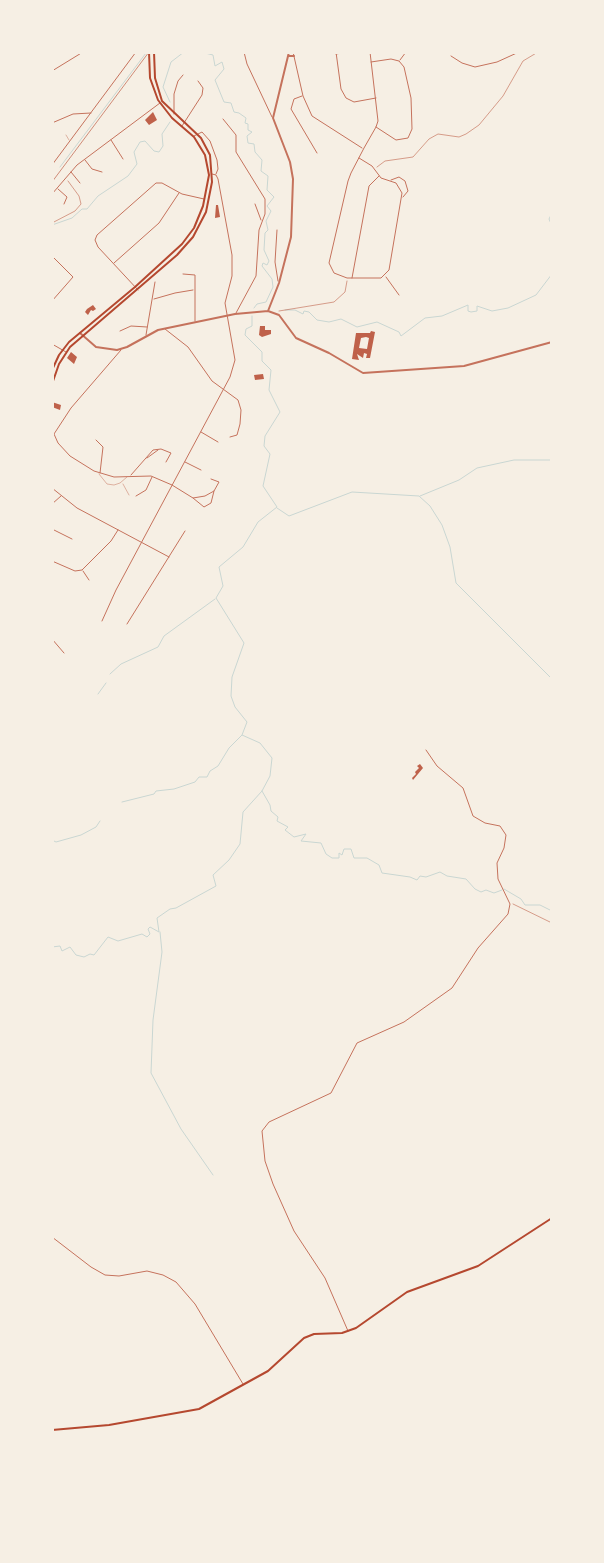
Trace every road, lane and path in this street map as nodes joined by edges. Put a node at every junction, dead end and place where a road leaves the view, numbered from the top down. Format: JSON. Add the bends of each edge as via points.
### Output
{"nodes":[{"id":1,"x":83,"y":52,"type":"edge"},
{"id":2,"x":136,"y":52,"type":"edge"},
{"id":3,"x":244,"y":52,"type":"edge"},
{"id":4,"x":289,"y":52,"type":"edge"},
{"id":5,"x":348,"y":52,"type":"edge"},
{"id":6,"x":370,"y":52,"type":"edge"},
{"id":7,"x":406,"y":52,"type":"edge"},
{"id":8,"x":518,"y":52,"type":"edge"},
{"id":9,"x":538,"y":52,"type":"edge"},
{"id":10,"x":154,"y":53,"type":"edge"},
{"id":11,"x":336,"y":53,"type":"edge"},
{"id":12,"x":294,"y":54,"type":"edge"},
{"id":13,"x":149,"y":55,"type":"edge"},
{"id":14,"x":289,"y":56,"type":"junction"},
{"id":15,"x":452,"y":58,"type":"dead end"},
{"id":16,"x":399,"y":61,"type":"junction"},
{"id":17,"x":371,"y":62,"type":"junction"},
{"id":18,"x":52,"y":71,"type":"edge"},
{"id":19,"x":183,"y":75,"type":"dead end"},
{"id":20,"x":198,"y":81,"type":"dead end"},
{"id":21,"x":302,"y":96,"type":"junction"},
{"id":22,"x":376,"y":98,"type":"junction"},
{"id":23,"x":162,"y":101,"type":"junction"},
{"id":24,"x":159,"y":103,"type":"junction"},
{"id":25,"x":92,"y":113,"type":"junction"},
{"id":26,"x":174,"y":114,"type":"junction"},
{"id":27,"x":273,"y":118,"type":"junction"},
{"id":28,"x":223,"y":119,"type":"dead end"},
{"id":29,"x":184,"y":122,"type":"junction"},
{"id":30,"x":52,"y":123,"type":"edge"},
{"id":31,"x":182,"y":126,"type":"junction"},
{"id":32,"x":376,"y":127,"type":"junction"},
{"id":33,"x":197,"y":134,"type":"junction"},
{"id":34,"x":66,"y":135,"type":"dead end"},
{"id":35,"x":194,"y":137,"type":"junction"},
{"id":36,"x":111,"y":140,"type":"junction"},
{"id":37,"x":70,"y":141,"type":"junction"},
{"id":38,"x":364,"y":148,"type":"junction"},
{"id":39,"x":317,"y":153,"type":"dead end"},
{"id":40,"x":359,"y":158,"type":"junction"},
{"id":41,"x":84,"y":159,"type":"junction"},
{"id":42,"x":123,"y":159,"type":"dead end"},
{"id":43,"x":52,"y":165,"type":"edge"},
{"id":44,"x":374,"y":169,"type":"junction"},
{"id":45,"x":71,"y":172,"type":"junction"},
{"id":46,"x":102,"y":172,"type":"dead end"},
{"id":47,"x":209,"y":174,"type":"junction"},
{"id":48,"x":214,"y":174,"type":"junction"},
{"id":49,"x":379,"y":176,"type":"junction"},
{"id":50,"x":66,"y":177,"type":"junction"},
{"id":51,"x":390,"y":180,"type":"junction"},
{"id":52,"x":80,"y":183,"type":"dead end"},
{"id":53,"x":57,"y":188,"type":"junction"},
{"id":54,"x":180,"y":193,"type":"junction"},
{"id":55,"x":52,"y":194,"type":"edge"},
{"id":56,"x":402,"y":198,"type":"junction"},
{"id":57,"x":205,"y":199,"type":"junction"},
{"id":58,"x":64,"y":204,"type":"dead end"},
{"id":59,"x":255,"y":204,"type":"dead end"},
{"id":60,"x":261,"y":221,"type":"junction"},
{"id":61,"x":52,"y":223,"type":"edge"},
{"id":62,"x":277,"y":230,"type":"dead end"},
{"id":63,"x":52,"y":256,"type":"edge"},
{"id":64,"x":114,"y":263,"type":"junction"},
{"id":65,"x":183,"y":274,"type":"dead end"},
{"id":66,"x":385,"y":276,"type":"junction"},
{"id":67,"x":346,"y":278,"type":"junction"},
{"id":68,"x":352,"y":279,"type":"junction"},
{"id":69,"x":155,"y":282,"type":"dead end"},
{"id":70,"x":279,"y":283,"type":"junction"},
{"id":71,"x":135,"y":287,"type":"junction"},
{"id":72,"x":138,"y":290,"type":"junction"},
{"id":73,"x":194,"y":290,"type":"junction"},
{"id":74,"x":400,"y":295,"type":"dead end"},
{"id":75,"x":152,"y":299,"type":"junction"},
{"id":76,"x":52,"y":301,"type":"edge"},
{"id":77,"x":268,"y":311,"type":"junction"},
{"id":78,"x":275,"y":312,"type":"junction"},
{"id":79,"x":235,"y":314,"type":"junction"},
{"id":80,"x":227,"y":315,"type":"junction"},
{"id":81,"x":195,"y":322,"type":"junction"},
{"id":82,"x":147,"y":327,"type":"junction"},
{"id":83,"x":164,"y":328,"type":"junction"},
{"id":84,"x":120,"y":331,"type":"dead end"},
{"id":85,"x":80,"y":333,"type":"junction"},
{"id":86,"x":146,"y":335,"type":"junction"},
{"id":87,"x":83,"y":336,"type":"junction"},
{"id":88,"x":552,"y":342,"type":"edge"},
{"id":89,"x":52,"y":344,"type":"edge"},
{"id":90,"x":63,"y":349,"type":"junction"},
{"id":91,"x":121,"y":349,"type":"junction"},
{"id":92,"x":66,"y":352,"type":"junction"},
{"id":93,"x":52,"y":370,"type":"edge"},
{"id":94,"x":52,"y":384,"type":"edge"},
{"id":95,"x":223,"y":389,"type":"junction"},
{"id":96,"x":200,"y":432,"type":"junction"},
{"id":97,"x":230,"y":437,"type":"dead end"},
{"id":98,"x":96,"y":440,"type":"dead end"},
{"id":99,"x":218,"y":442,"type":"dead end"},
{"id":100,"x":159,"y":450,"type":"junction"},
{"id":101,"x":147,"y":458,"type":"junction"},
{"id":102,"x":166,"y":462,"type":"dead end"},
{"id":103,"x":185,"y":462,"type":"junction"},
{"id":104,"x":201,"y":470,"type":"dead end"},
{"id":105,"x":100,"y":474,"type":"junction"},
{"id":106,"x":127,"y":476,"type":"junction"},
{"id":107,"x":131,"y":476,"type":"junction"},
{"id":108,"x":152,"y":477,"type":"junction"},
{"id":109,"x":211,"y":479,"type":"dead end"},
{"id":110,"x":122,"y":482,"type":"junction"},
{"id":111,"x":172,"y":485,"type":"junction"},
{"id":112,"x":52,"y":488,"type":"edge"},
{"id":113,"x":214,"y":491,"type":"junction"},
{"id":114,"x":129,"y":495,"type":"dead end"},
{"id":115,"x":62,"y":496,"type":"junction"},
{"id":116,"x":136,"y":496,"type":"dead end"},
{"id":117,"x":193,"y":498,"type":"junction"},
{"id":118,"x":52,"y":504,"type":"edge"},
{"id":119,"x":52,"y":529,"type":"edge"},
{"id":120,"x":118,"y":529,"type":"junction"},
{"id":121,"x":185,"y":531,"type":"dead end"},
{"id":122,"x":72,"y":539,"type":"dead end"},
{"id":123,"x":143,"y":543,"type":"junction"},
{"id":124,"x":169,"y":557,"type":"junction"},
{"id":125,"x":52,"y":561,"type":"edge"},
{"id":126,"x":82,"y":570,"type":"junction"},
{"id":127,"x":89,"y":580,"type":"dead end"},
{"id":128,"x":102,"y":621,"type":"dead end"},
{"id":129,"x":127,"y":624,"type":"dead end"},
{"id":130,"x":52,"y":639,"type":"edge"},
{"id":131,"x":64,"y":653,"type":"dead end"},
{"id":132,"x":426,"y":750,"type":"dead end"},
{"id":133,"x":510,"y":904,"type":"junction"},
{"id":134,"x":552,"y":923,"type":"edge"},
{"id":135,"x":552,"y":1218,"type":"edge"},
{"id":136,"x":52,"y":1237,"type":"edge"},
{"id":137,"x":348,"y":1332,"type":"junction"},
{"id":138,"x":244,"y":1385,"type":"junction"},
{"id":139,"x":52,"y":1430,"type":"edge"}],
"edges":[{"from":1,"to":18,"type":"street"},
{"from":2,"to":25,"type":"street"},
{"from":3,"to":27,"type":"street"},
{"from":4,"to":14,"type":"street"},
{"from":5,"to":11,"type":"street"},
{"from":6,"to":17,"type":"street"},
{"from":7,"to":16,"type":"street"},
{"from":8,"to":15,"type":"street","via":[[498,62],[475,67]]},
{"from":9,"to":44,"type":"path","via":[[521,63],[503,96],[479,125],[462,136],[438,134],[413,157],[385,161]]},
{"from":10,"to":23,"type":"main road","via":[[154,76]]},
{"from":11,"to":22,"type":"street","via":[[341,89],[346,98],[354,102]]},
{"from":12,"to":14,"type":"street"},
{"from":12,"to":21,"type":"street"},
{"from":13,"to":24,"type":"main road","via":[[151,80]]},
{"from":14,"to":27,"type":"street"},
{"from":16,"to":17,"type":"street"},
{"from":16,"to":32,"type":"street","via":[[404,67],[411,98],[412,129],[404,140],[396,140]]},
{"from":17,"to":22,"type":"street"},
{"from":19,"to":26,"type":"street","via":[[174,94]]},
{"from":20,"to":29,"type":"street","via":[[202,84],[203,93]]},
{"from":21,"to":38,"type":"street","via":[[306,108],[316,120]]},
{"from":21,"to":39,"type":"street","via":[[294,100],[291,109]]},
{"from":22,"to":32,"type":"street"},
{"from":23,"to":24,"type":"street"},
{"from":23,"to":26,"type":"main road"},
{"from":24,"to":31,"type":"main road"},
{"from":24,"to":36,"type":"street"},
{"from":25,"to":30,"type":"street","via":[[73,114]]},
{"from":25,"to":37,"type":"street"},
{"from":26,"to":29,"type":"main road"},
{"from":27,"to":70,"type":"street","via":[[293,179],[291,237]]},
{"from":28,"to":60,"type":"street","via":[[237,137],[236,152],[265,197],[265,214]]},
{"from":29,"to":31,"type":"street"},
{"from":29,"to":33,"type":"main road"},
{"from":31,"to":35,"type":"main road"},
{"from":32,"to":38,"type":"street"},
{"from":33,"to":35,"type":"street"},
{"from":33,"to":48,"type":"main road","via":[[210,155]]},
{"from":33,"to":48,"type":"street","via":[[204,133],[213,147],[218,168]]},
{"from":34,"to":37,"type":"lane"},
{"from":35,"to":47,"type":"main road","via":[[205,155]]},
{"from":36,"to":41,"type":"street"},
{"from":36,"to":42,"type":"street"},
{"from":37,"to":43,"type":"street"},
{"from":38,"to":40,"type":"street"},
{"from":40,"to":44,"type":"street"},
{"from":40,"to":67,"type":"street","via":[[348,181],[330,258],[334,273]]},
{"from":41,"to":45,"type":"street"},
{"from":41,"to":46,"type":"street","via":[[92,169]]},
{"from":44,"to":49,"type":"street"},
{"from":45,"to":50,"type":"street"},
{"from":45,"to":52,"type":"street"},
{"from":47,"to":48,"type":"street"},
{"from":47,"to":57,"type":"main road"},
{"from":48,"to":72,"type":"main road","via":[[208,204],[197,231],[177,255]]},
{"from":48,"to":80,"type":"street","via":[[218,179],[233,263],[232,281],[225,301]]},
{"from":49,"to":51,"type":"street"},
{"from":49,"to":68,"type":"street","via":[[370,186]]},
{"from":50,"to":53,"type":"street"},
{"from":50,"to":61,"type":"path","via":[[82,204],[71,214]]},
{"from":51,"to":56,"type":"street","via":[[401,189]]},
{"from":51,"to":56,"type":"street","via":[[399,177],[406,182],[408,191]]},
{"from":53,"to":55,"type":"street"},
{"from":53,"to":58,"type":"street","via":[[67,197]]},
{"from":54,"to":57,"type":"street"},
{"from":54,"to":64,"type":"street","via":[[159,222]]},
{"from":54,"to":64,"type":"street","via":[[156,183],[99,232],[96,244]]},
{"from":56,"to":66,"type":"street","via":[[389,270]]},
{"from":57,"to":71,"type":"main road","via":[[187,239]]},
{"from":59,"to":60,"type":"street"},
{"from":60,"to":79,"type":"street","via":[[256,276]]},
{"from":62,"to":70,"type":"street","via":[[275,262]]},
{"from":63,"to":76,"type":"street","via":[[73,277]]},
{"from":64,"to":71,"type":"street"},
{"from":65,"to":73,"type":"street","via":[[194,275]]},
{"from":66,"to":68,"type":"street"},
{"from":66,"to":74,"type":"street"},
{"from":67,"to":68,"type":"street"},
{"from":67,"to":78,"type":"path","via":[[345,292],[334,302]]},
{"from":69,"to":75,"type":"street"},
{"from":70,"to":77,"type":"street"},
{"from":71,"to":72,"type":"street"},
{"from":71,"to":85,"type":"main road"},
{"from":72,"to":87,"type":"main road"},
{"from":73,"to":75,"type":"street"},
{"from":73,"to":81,"type":"street"},
{"from":75,"to":82,"type":"street"},
{"from":77,"to":78,"type":"street"},
{"from":77,"to":79,"type":"street"},
{"from":78,"to":88,"type":"street","via":[[296,338],[361,373],[464,366]]},
{"from":79,"to":80,"type":"street"},
{"from":80,"to":81,"type":"street"},
{"from":80,"to":95,"type":"street","via":[[235,360]]},
{"from":81,"to":83,"type":"street"},
{"from":82,"to":84,"type":"street","via":[[132,326]]},
{"from":82,"to":86,"type":"street"},
{"from":83,"to":86,"type":"street"},
{"from":83,"to":95,"type":"street","via":[[188,347],[208,376]]},
{"from":85,"to":87,"type":"street"},
{"from":85,"to":90,"type":"main road"},
{"from":86,"to":91,"type":"street"},
{"from":87,"to":91,"type":"street","via":[[96,347]]},
{"from":87,"to":92,"type":"main road"},
{"from":89,"to":90,"type":"street"},
{"from":90,"to":92,"type":"street"},
{"from":90,"to":93,"type":"main road"},
{"from":91,"to":105,"type":"street","via":[[73,405],[54,434],[70,456]]},
{"from":92,"to":94,"type":"main road"},
{"from":95,"to":96,"type":"street"},
{"from":95,"to":97,"type":"street","via":[[234,395],[240,406],[237,435]]},
{"from":96,"to":99,"type":"street"},
{"from":96,"to":103,"type":"street"},
{"from":98,"to":105,"type":"street","via":[[103,448]]},
{"from":100,"to":101,"type":"street"},
{"from":100,"to":101,"type":"street","via":[[150,451]]},
{"from":100,"to":102,"type":"street","via":[[171,453]]},
{"from":101,"to":107,"type":"street"},
{"from":103,"to":104,"type":"street"},
{"from":103,"to":111,"type":"street"},
{"from":105,"to":106,"type":"street"},
{"from":105,"to":110,"type":"lane","via":[[107,484]]},
{"from":106,"to":107,"type":"street"},
{"from":106,"to":110,"type":"lane"},
{"from":107,"to":108,"type":"street"},
{"from":108,"to":111,"type":"street"},
{"from":108,"to":116,"type":"street","via":[[146,490]]},
{"from":109,"to":113,"type":"street","via":[[219,482]]},
{"from":110,"to":114,"type":"lane"},
{"from":111,"to":117,"type":"street"},
{"from":111,"to":123,"type":"street"},
{"from":112,"to":115,"type":"street"},
{"from":113,"to":117,"type":"street"},
{"from":113,"to":117,"type":"street","via":[[211,504],[204,508]]},
{"from":115,"to":118,"type":"street"},
{"from":115,"to":120,"type":"street"},
{"from":119,"to":122,"type":"street"},
{"from":120,"to":123,"type":"street"},
{"from":120,"to":126,"type":"street","via":[[111,541]]},
{"from":121,"to":124,"type":"street"},
{"from":123,"to":124,"type":"street"},
{"from":123,"to":128,"type":"street"},
{"from":124,"to":129,"type":"street"},
{"from":125,"to":126,"type":"street","via":[[75,571]]},
{"from":126,"to":127,"type":"street"},
{"from":130,"to":131,"type":"street"},
{"from":132,"to":133,"type":"street","via":[[436,766],[463,788],[473,816],[503,829],[506,840],[497,870]]},
{"from":133,"to":134,"type":"path"},
{"from":133,"to":137,"type":"street","via":[[508,914],[478,948],[452,988],[404,1022],[356,1043],[332,1092],[269,1122],[262,1131],[265,1161],[272,1184],[294,1231],[325,1278]]},
{"from":135,"to":137,"type":"main road","via":[[478,1266],[407,1292]]},
{"from":136,"to":138,"type":"street","via":[[106,1275],[147,1271],[176,1282],[195,1304]]},
{"from":137,"to":138,"type":"main road","via":[[314,1334],[304,1338],[268,1371]]},
{"from":138,"to":139,"type":"main road","via":[[190,1412]]}]}
